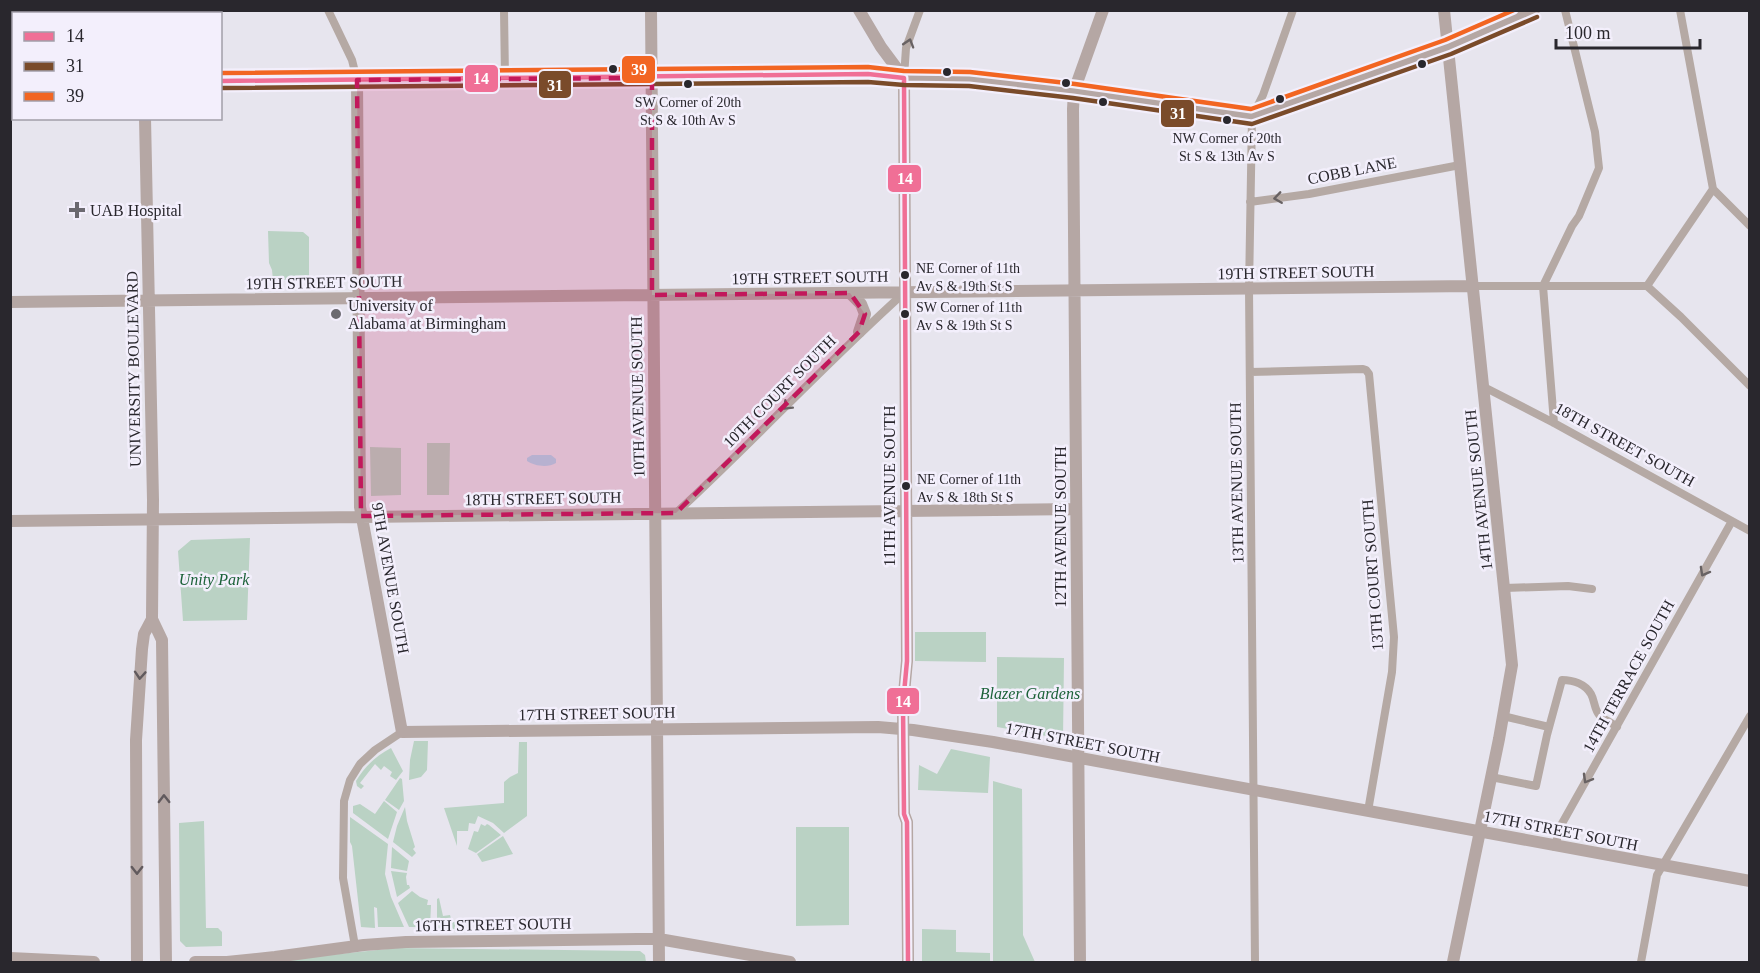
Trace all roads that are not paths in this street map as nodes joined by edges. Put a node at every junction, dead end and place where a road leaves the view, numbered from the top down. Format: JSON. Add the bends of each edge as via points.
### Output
{"nodes":[{"id":1,"x":328,"y":10,"type":"edge"},
{"id":2,"x":504,"y":10,"type":"edge"},
{"id":3,"x":651,"y":10,"type":"edge"},
{"id":4,"x":859,"y":10,"type":"edge"},
{"id":5,"x":920,"y":10,"type":"edge"},
{"id":6,"x":1103,"y":10,"type":"edge"},
{"id":7,"x":1293,"y":10,"type":"edge"},
{"id":8,"x":1444,"y":10,"type":"edge"},
{"id":9,"x":1534,"y":10,"type":"edge"},
{"id":10,"x":1565,"y":10,"type":"edge"},
{"id":11,"x":1680,"y":10,"type":"edge"},
{"id":12,"x":1448,"y":47,"type":"junction"},
{"id":13,"x":504,"y":78,"type":"junction"},
{"id":14,"x":652,"y":78,"type":"junction"},
{"id":15,"x":904,"y":78,"type":"junction"},
{"id":16,"x":357,"y":80,"type":"junction"},
{"id":17,"x":222,"y":81,"type":"edge"},
{"id":18,"x":1074,"y":91,"type":"junction"},
{"id":19,"x":1252,"y":117,"type":"junction"},
{"id":20,"x":145,"y":120,"type":"edge"},
{"id":21,"x":1460,"y":165,"type":"junction"},
{"id":22,"x":1713,"y":189,"type":"junction"},
{"id":23,"x":1250,"y":202,"type":"junction"},
{"id":24,"x":1749,"y":226,"type":"edge"},
{"id":25,"x":1472,"y":286,"type":"junction"},
{"id":26,"x":1543,"y":286,"type":"junction"},
{"id":27,"x":1647,"y":286,"type":"junction"},
{"id":28,"x":1249,"y":289,"type":"junction"},
{"id":29,"x":1075,"y":291,"type":"junction"},
{"id":30,"x":905,"y":292,"type":"junction"},
{"id":31,"x":850,"y":293,"type":"junction"},
{"id":32,"x":652,"y":295,"type":"junction"},
{"id":33,"x":358,"y":298,"type":"junction"},
{"id":34,"x":148,"y":300,"type":"junction"},
{"id":35,"x":10,"y":302,"type":"edge"},
{"id":36,"x":860,"y":332,"type":"junction"},
{"id":37,"x":1250,"y":372,"type":"junction"},
{"id":38,"x":1749,"y":386,"type":"edge"},
{"id":39,"x":1484,"y":387,"type":"junction"},
{"id":40,"x":1554,"y":423,"type":"junction"},
{"id":41,"x":1076,"y":508,"type":"junction"},
{"id":42,"x":906,"y":510,"type":"junction"},
{"id":43,"x":654,"y":513,"type":"junction"},
{"id":44,"x":676,"y":513,"type":"junction"},
{"id":45,"x":361,"y":516,"type":"junction"},
{"id":46,"x":152,"y":520,"type":"junction"},
{"id":47,"x":10,"y":521,"type":"edge"},
{"id":48,"x":1732,"y":521,"type":"junction"},
{"id":49,"x":1749,"y":531,"type":"edge"},
{"id":50,"x":1505,"y":588,"type":"junction"},
{"id":51,"x":1592,"y":589,"type":"dead end"},
{"id":52,"x":152,"y":619,"type":"junction"},
{"id":53,"x":1503,"y":716,"type":"junction"},
{"id":54,"x":1749,"y":716,"type":"edge"},
{"id":55,"x":1549,"y":727,"type":"junction"},
{"id":56,"x":1617,"y":727,"type":"junction"},
{"id":57,"x":657,"y":729,"type":"junction"},
{"id":58,"x":904,"y":729,"type":"junction"},
{"id":59,"x":402,"y":732,"type":"junction"},
{"id":60,"x":1079,"y":758,"type":"junction"},
{"id":61,"x":1491,"y":777,"type":"junction"},
{"id":62,"x":1254,"y":790,"type":"junction"},
{"id":63,"x":1368,"y":811,"type":"junction"},
{"id":64,"x":1480,"y":832,"type":"junction"},
{"id":65,"x":1555,"y":846,"type":"junction"},
{"id":66,"x":1662,"y":866,"type":"junction"},
{"id":67,"x":1749,"y":881,"type":"edge"},
{"id":68,"x":659,"y":939,"type":"junction"},
{"id":69,"x":355,"y":946,"type":"junction"},
{"id":70,"x":10,"y":958,"type":"edge"},
{"id":71,"x":94,"y":963,"type":"edge"},
{"id":72,"x":137,"y":963,"type":"edge"},
{"id":73,"x":166,"y":963,"type":"edge"},
{"id":74,"x":195,"y":963,"type":"edge"},
{"id":75,"x":659,"y":963,"type":"edge"},
{"id":76,"x":790,"y":963,"type":"edge"},
{"id":77,"x":908,"y":963,"type":"edge"},
{"id":78,"x":1080,"y":963,"type":"edge"},
{"id":79,"x":1255,"y":963,"type":"edge"},
{"id":80,"x":1453,"y":963,"type":"edge"},
{"id":81,"x":1641,"y":963,"type":"edge"}],
"edges":[{"from":1,"to":16,"type":"street","via":[[352,60]]},
{"from":2,"to":13,"type":"street"},
{"from":3,"to":14,"type":"street","name":"10TH AVENUE SOUTH"},
{"from":4,"to":15,"type":"street"},
{"from":15,"to":5,"type":"street","name":"11TH AVENUE SOUTH","one_way":true,"via":[[906,48]]},
{"from":6,"to":18,"type":"street","name":"12TH AVENUE SOUTH"},
{"from":7,"to":19,"type":"street","name":"13TH AVENUE SOUTH"},
{"from":8,"to":12,"type":"street","name":"14TH AVENUE SOUTH"},
{"from":9,"to":12,"type":"street"},
{"from":10,"to":26,"type":"street","via":[[1595,132],[1599,168]]},
{"from":11,"to":22,"type":"street"},
{"from":12,"to":19,"type":"street"},
{"from":12,"to":21,"type":"street","name":"14TH AVENUE SOUTH"},
{"from":13,"to":14,"type":"street"},
{"from":13,"to":16,"type":"street"},
{"from":14,"to":15,"type":"street","via":[[868,74]]},
{"from":14,"to":32,"type":"street","name":"10TH AVENUE SOUTH"},
{"from":15,"to":18,"type":"street","via":[[969,79]]},
{"from":15,"to":30,"type":"street","name":"11TH AVENUE SOUTH"},
{"from":16,"to":17,"type":"street"},
{"from":16,"to":33,"type":"street","name":"9TH AVENUE SOUTH"},
{"from":18,"to":19,"type":"street"},
{"from":18,"to":29,"type":"street","name":"12TH AVENUE SOUTH"},
{"from":19,"to":23,"type":"street","name":"13TH AVENUE SOUTH"},
{"from":20,"to":34,"type":"street","name":"UNIVERSITY BOULEVARD"},
{"from":21,"to":23,"type":"street","name":"COBB LANE","one_way":true},
{"from":21,"to":25,"type":"street","name":"14TH AVENUE SOUTH"},
{"from":22,"to":24,"type":"street"},
{"from":22,"to":27,"type":"street"},
{"from":23,"to":28,"type":"street","name":"13TH AVENUE SOUTH"},
{"from":25,"to":26,"type":"street","name":"19TH STREET SOUTH"},
{"from":25,"to":28,"type":"street","name":"19TH STREET SOUTH"},
{"from":25,"to":39,"type":"street","name":"14TH AVENUE SOUTH"},
{"from":26,"to":27,"type":"street","name":"19TH STREET SOUTH"},
{"from":26,"to":40,"type":"street"},
{"from":27,"to":38,"type":"street"},
{"from":28,"to":29,"type":"street","name":"19TH STREET SOUTH"},
{"from":28,"to":37,"type":"street","name":"13TH AVENUE SOUTH"},
{"from":29,"to":30,"type":"street","name":"19TH STREET SOUTH"},
{"from":29,"to":41,"type":"street","name":"12TH AVENUE SOUTH"},
{"from":30,"to":31,"type":"street","name":"19TH STREET SOUTH"},
{"from":30,"to":36,"type":"street","name":"10TH COURT SOUTH"},
{"from":30,"to":42,"type":"street","name":"11TH AVENUE SOUTH"},
{"from":31,"to":32,"type":"street","name":"19TH STREET SOUTH"},
{"from":31,"to":36,"type":"street","via":[[865,314]]},
{"from":32,"to":33,"type":"street","name":"19TH STREET SOUTH"},
{"from":32,"to":43,"type":"street","name":"10TH AVENUE SOUTH"},
{"from":33,"to":34,"type":"street","name":"19TH STREET SOUTH"},
{"from":33,"to":45,"type":"street","name":"9TH AVENUE SOUTH"},
{"from":34,"to":35,"type":"street","name":"19TH STREET SOUTH"},
{"from":34,"to":46,"type":"street","name":"UNIVERSITY BOULEVARD"},
{"from":36,"to":44,"type":"street","name":"10TH COURT SOUTH","one_way":true},
{"from":37,"to":62,"type":"street","name":"13TH AVENUE SOUTH"},
{"from":37,"to":63,"type":"street","name":"13TH COURT SOUTH","via":[[1362,369],[1371,381],[1394,637],[1392,672]]},
{"from":39,"to":40,"type":"street","name":"18TH STREET SOUTH"},
{"from":39,"to":50,"type":"street","name":"14TH AVENUE SOUTH"},
{"from":40,"to":48,"type":"street","name":"18TH STREET SOUTH"},
{"from":41,"to":42,"type":"street","name":"18TH STREET SOUTH"},
{"from":41,"to":60,"type":"street","name":"12TH AVENUE SOUTH"},
{"from":42,"to":44,"type":"street","name":"18TH STREET SOUTH"},
{"from":42,"to":58,"type":"street","name":"11TH AVENUE SOUTH"},
{"from":43,"to":44,"type":"street","name":"18TH STREET SOUTH"},
{"from":43,"to":45,"type":"street","name":"18TH STREET SOUTH"},
{"from":43,"to":57,"type":"street","name":"10TH AVENUE SOUTH"},
{"from":45,"to":46,"type":"street","name":"18TH STREET SOUTH"},
{"from":45,"to":59,"type":"street","name":"9TH AVENUE SOUTH"},
{"from":46,"to":47,"type":"street","name":"18TH STREET SOUTH"},
{"from":46,"to":52,"type":"street","name":"UNIVERSITY BOULEVARD"},
{"from":48,"to":49,"type":"street","name":"18TH STREET SOUTH"},
{"from":48,"to":56,"type":"street","name":"14TH TERRACE SOUTH","one_way":true},
{"from":50,"to":51,"type":"street"},
{"from":50,"to":53,"type":"street","name":"14TH AVENUE SOUTH","via":[[1512,665]]},
{"from":52,"to":72,"type":"street","name":"UNIVERSITY BOULEVARD","one_way":true,"via":[[142,649],[136,740]]},
{"from":73,"to":52,"type":"street","name":"UNIVERSITY BOULEVARD","one_way":true,"via":[[162,640]]},
{"from":53,"to":55,"type":"street"},
{"from":53,"to":61,"type":"street","name":"14TH AVENUE SOUTH"},
{"from":54,"to":66,"type":"street"},
{"from":55,"to":56,"type":"street","via":[[1562,681],[1566,680],[1586,688],[1600,716]]},
{"from":55,"to":61,"type":"street","via":[[1536,786]]},
{"from":56,"to":65,"type":"street","name":"14TH TERRACE SOUTH","one_way":true,"via":[[1560,827]]},
{"from":57,"to":58,"type":"street","name":"17TH STREET SOUTH"},
{"from":57,"to":59,"type":"street","name":"17TH STREET SOUTH"},
{"from":57,"to":68,"type":"street","name":"10TH AVENUE SOUTH"},
{"from":58,"to":60,"type":"street","name":"17TH STREET SOUTH"},
{"from":58,"to":77,"type":"street","name":"11TH AVENUE SOUTH"},
{"from":59,"to":69,"type":"street","via":[[360,764],[344,801],[343,878]]},
{"from":60,"to":62,"type":"street","name":"17TH STREET SOUTH"},
{"from":60,"to":78,"type":"street","name":"12TH AVENUE SOUTH"},
{"from":61,"to":64,"type":"street","name":"14TH AVENUE SOUTH"},
{"from":62,"to":63,"type":"street","name":"17TH STREET SOUTH"},
{"from":62,"to":79,"type":"street","name":"13TH AVENUE SOUTH"},
{"from":63,"to":64,"type":"street","name":"17TH STREET SOUTH"},
{"from":64,"to":65,"type":"street","name":"17TH STREET SOUTH"},
{"from":64,"to":80,"type":"street","name":"14TH AVENUE SOUTH"},
{"from":65,"to":66,"type":"street","name":"17TH STREET SOUTH"},
{"from":66,"to":67,"type":"street","name":"17TH STREET SOUTH"},
{"from":66,"to":81,"type":"street"},
{"from":68,"to":69,"type":"street","name":"16TH STREET SOUTH","via":[[415,941]]},
{"from":68,"to":75,"type":"street","name":"10TH AVENUE SOUTH"},
{"from":68,"to":76,"type":"street","name":"16TH STREET SOUTH"},
{"from":69,"to":74,"type":"street","name":"16TH STREET SOUTH"},
{"from":70,"to":71,"type":"street"}]}
